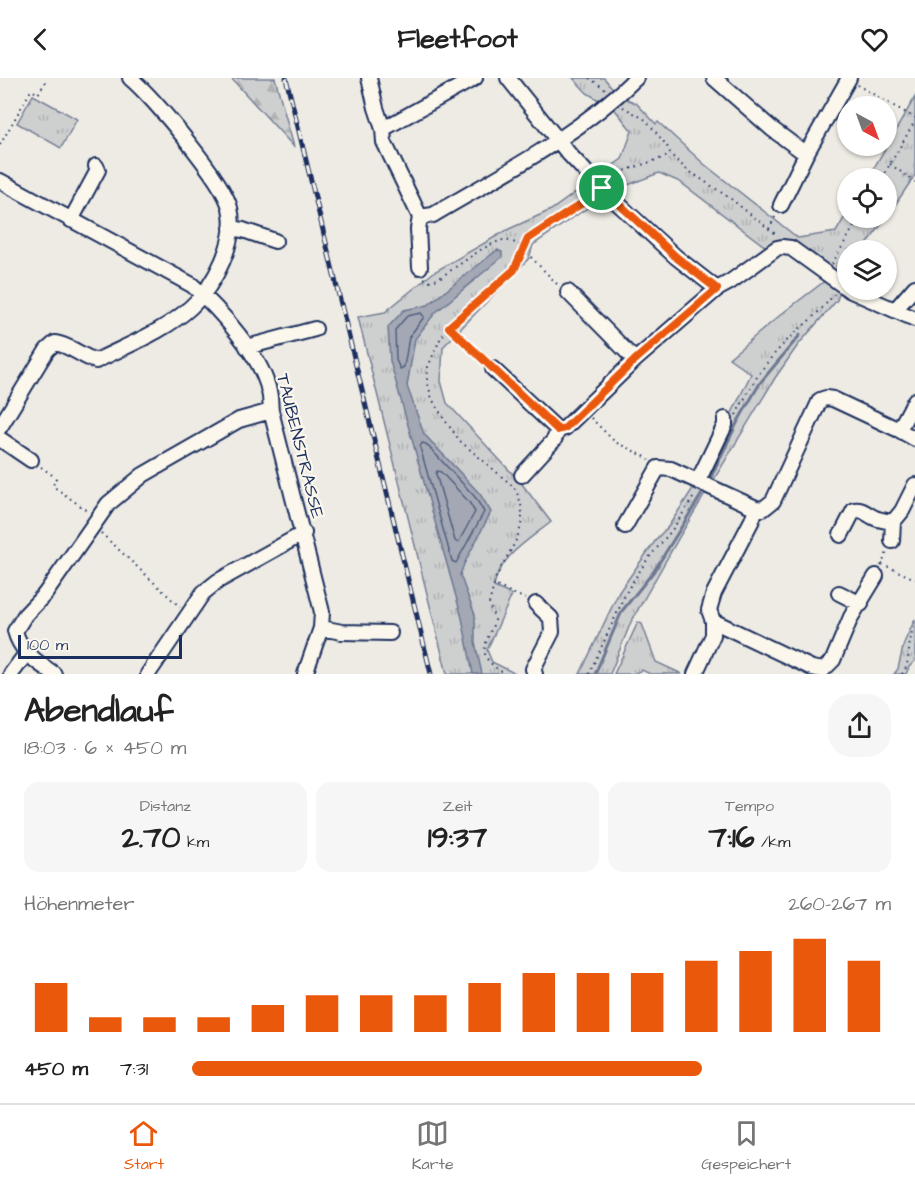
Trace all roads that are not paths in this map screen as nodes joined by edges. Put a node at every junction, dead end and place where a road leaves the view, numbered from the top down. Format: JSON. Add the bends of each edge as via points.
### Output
{"nodes":[{"id":1,"x":130,"y":78,"type":"edge"},
{"id":2,"x":369,"y":78,"type":"edge"},
{"id":3,"x":475,"y":78,"type":"edge"},
{"id":4,"x":508,"y":78,"type":"edge"},
{"id":5,"x":636,"y":78,"type":"edge"},
{"id":6,"x":714,"y":78,"type":"edge"},
{"id":7,"x":848,"y":79,"type":"edge"},
{"id":8,"x":383,"y":129,"type":"junction"},
{"id":9,"x":559,"y":141,"type":"junction"},
{"id":10,"x":806,"y":154,"type":"junction"},
{"id":11,"x":96,"y":166,"type":"dead end"},
{"id":12,"x":0,"y":181,"type":"edge"},
{"id":13,"x":781,"y":205,"type":"road end"},
{"id":14,"x":420,"y":217,"type":"junction"},
{"id":15,"x":71,"y":220,"type":"junction"},
{"id":16,"x":231,"y":228,"type":"junction"},
{"id":17,"x":275,"y":241,"type":"dead end"},
{"id":18,"x":420,"y":267,"type":"road end"},
{"id":19,"x":837,"y":281,"type":"edge"},
{"id":20,"x":915,"y":287,"type":"edge"},
{"id":21,"x":717,"y":289,"type":"junction"},
{"id":22,"x":567,"y":292,"type":"road end"},
{"id":23,"x":202,"y":294,"type":"junction"},
{"id":24,"x":873,"y":300,"type":"edge"},
{"id":25,"x":895,"y":310,"type":"junction"},
{"id":26,"x":915,"y":319,"type":"edge"},
{"id":27,"x":315,"y":329,"type":"dead end"},
{"id":28,"x":248,"y":347,"type":"junction"},
{"id":29,"x":635,"y":360,"type":"junction"},
{"id":30,"x":493,"y":369,"type":"road end"},
{"id":31,"x":915,"y":400,"type":"edge"},
{"id":32,"x":271,"y":411,"type":"junction"},
{"id":33,"x":725,"y":419,"type":"dead end"},
{"id":34,"x":0,"y":427,"type":"edge"},
{"id":35,"x":558,"y":430,"type":"junction"},
{"id":36,"x":899,"y":430,"type":"junction"},
{"id":37,"x":0,"y":439,"type":"edge"},
{"id":38,"x":915,"y":439,"type":"edge"},
{"id":39,"x":31,"y":460,"type":"road end"},
{"id":40,"x":522,"y":475,"type":"dead end"},
{"id":41,"x":698,"y":481,"type":"junction"},
{"id":42,"x":915,"y":484,"type":"edge"},
{"id":43,"x":756,"y":508,"type":"junction"},
{"id":44,"x":893,"y":522,"type":"junction"},
{"id":45,"x":625,"y":526,"type":"dead end"},
{"id":46,"x":303,"y":533,"type":"junction"},
{"id":47,"x":842,"y":535,"type":"dead end"},
{"id":48,"x":892,"y":541,"type":"road end"},
{"id":49,"x":879,"y":570,"type":"road end"},
{"id":50,"x":839,"y":593,"type":"dead end"},
{"id":51,"x":536,"y":604,"type":"road end"},
{"id":52,"x":861,"y":604,"type":"junction"},
{"id":53,"x":713,"y":621,"type":"junction"},
{"id":54,"x":321,"y":628,"type":"junction"},
{"id":55,"x":390,"y":633,"type":"dead end"},
{"id":56,"x":26,"y":654,"type":"junction"},
{"id":57,"x":823,"y":672,"type":"edge"},
{"id":58,"x":11,"y":674,"type":"edge"},
{"id":59,"x":54,"y":674,"type":"edge"},
{"id":60,"x":148,"y":674,"type":"edge"},
{"id":61,"x":305,"y":674,"type":"edge"},
{"id":62,"x":535,"y":674,"type":"edge"},
{"id":63,"x":695,"y":674,"type":"edge"}],
"edges":[{"from":1,"to":16,"type":"street","via":[[191,147],[219,186],[230,207]]},
{"from":2,"to":8,"type":"street"},
{"from":3,"to":8,"type":"street"},
{"from":4,"to":9,"type":"street"},
{"from":5,"to":9,"type":"street","via":[[614,100]]},
{"from":6,"to":10,"type":"street"},
{"from":7,"to":10,"type":"street"},
{"from":8,"to":14,"type":"street","via":[[384,142]]},
{"from":9,"to":14,"type":"street","via":[[433,215]]},
{"from":9,"to":21,"type":"street","via":[[602,188],[676,257]]},
{"from":10,"to":13,"type":"street"},
{"from":11,"to":15,"type":"street","via":[[98,170]]},
{"from":12,"to":15,"type":"street","name":"TAUBENSTRASSE"},
{"from":14,"to":18,"type":"street"},
{"from":15,"to":23,"type":"street","name":"TAUBENSTRASSE"},
{"from":16,"to":17,"type":"street"},
{"from":16,"to":23,"type":"street","via":[[222,264]]},
{"from":19,"to":21,"type":"street","via":[[791,248],[777,248]]},
{"from":20,"to":25,"type":"street"},
{"from":21,"to":29,"type":"street"},
{"from":22,"to":29,"type":"street"},
{"from":23,"to":28,"type":"street","name":"TAUBENSTRASSE"},
{"from":23,"to":34,"type":"street","via":[[175,320],[96,361],[55,342]]},
{"from":24,"to":25,"type":"street"},
{"from":25,"to":26,"type":"street"},
{"from":27,"to":28,"type":"street"},
{"from":28,"to":32,"type":"street","name":"TAUBENSTRASSE","via":[[269,391]]},
{"from":29,"to":35,"type":"street","via":[[565,428]]},
{"from":30,"to":35,"type":"street"},
{"from":31,"to":36,"type":"street"},
{"from":32,"to":46,"type":"street","name":"TAUBENSTRASSE"},
{"from":32,"to":56,"type":"street","via":[[239,420],[143,475],[108,504],[15,631]]},
{"from":33,"to":41,"type":"street"},
{"from":35,"to":40,"type":"street","via":[[554,440]]},
{"from":36,"to":38,"type":"street"},
{"from":36,"to":43,"type":"street","via":[[833,399],[820,400],[773,501],[763,509]]},
{"from":37,"to":39,"type":"street"},
{"from":41,"to":43,"type":"street"},
{"from":41,"to":45,"type":"street","via":[[671,469],[658,468]]},
{"from":42,"to":44,"type":"street"},
{"from":43,"to":53,"type":"street","via":[[714,593],[709,610]]},
{"from":44,"to":47,"type":"street","via":[[854,510]]},
{"from":44,"to":48,"type":"street"},
{"from":46,"to":54,"type":"street","name":"TAUBENSTRASSE","via":[[319,592]]},
{"from":46,"to":60,"type":"street","via":[[203,593]]},
{"from":49,"to":52,"type":"street"},
{"from":50,"to":52,"type":"street"},
{"from":51,"to":62,"type":"street","via":[[551,618],[552,632],[533,669]]},
{"from":52,"to":57,"type":"street"},
{"from":53,"to":57,"type":"street"},
{"from":53,"to":63,"type":"street","via":[[713,635]]},
{"from":54,"to":55,"type":"street"},
{"from":54,"to":61,"type":"street","name":"TAUBENSTRASSE"},
{"from":56,"to":58,"type":"street"},
{"from":56,"to":59,"type":"street"}]}
